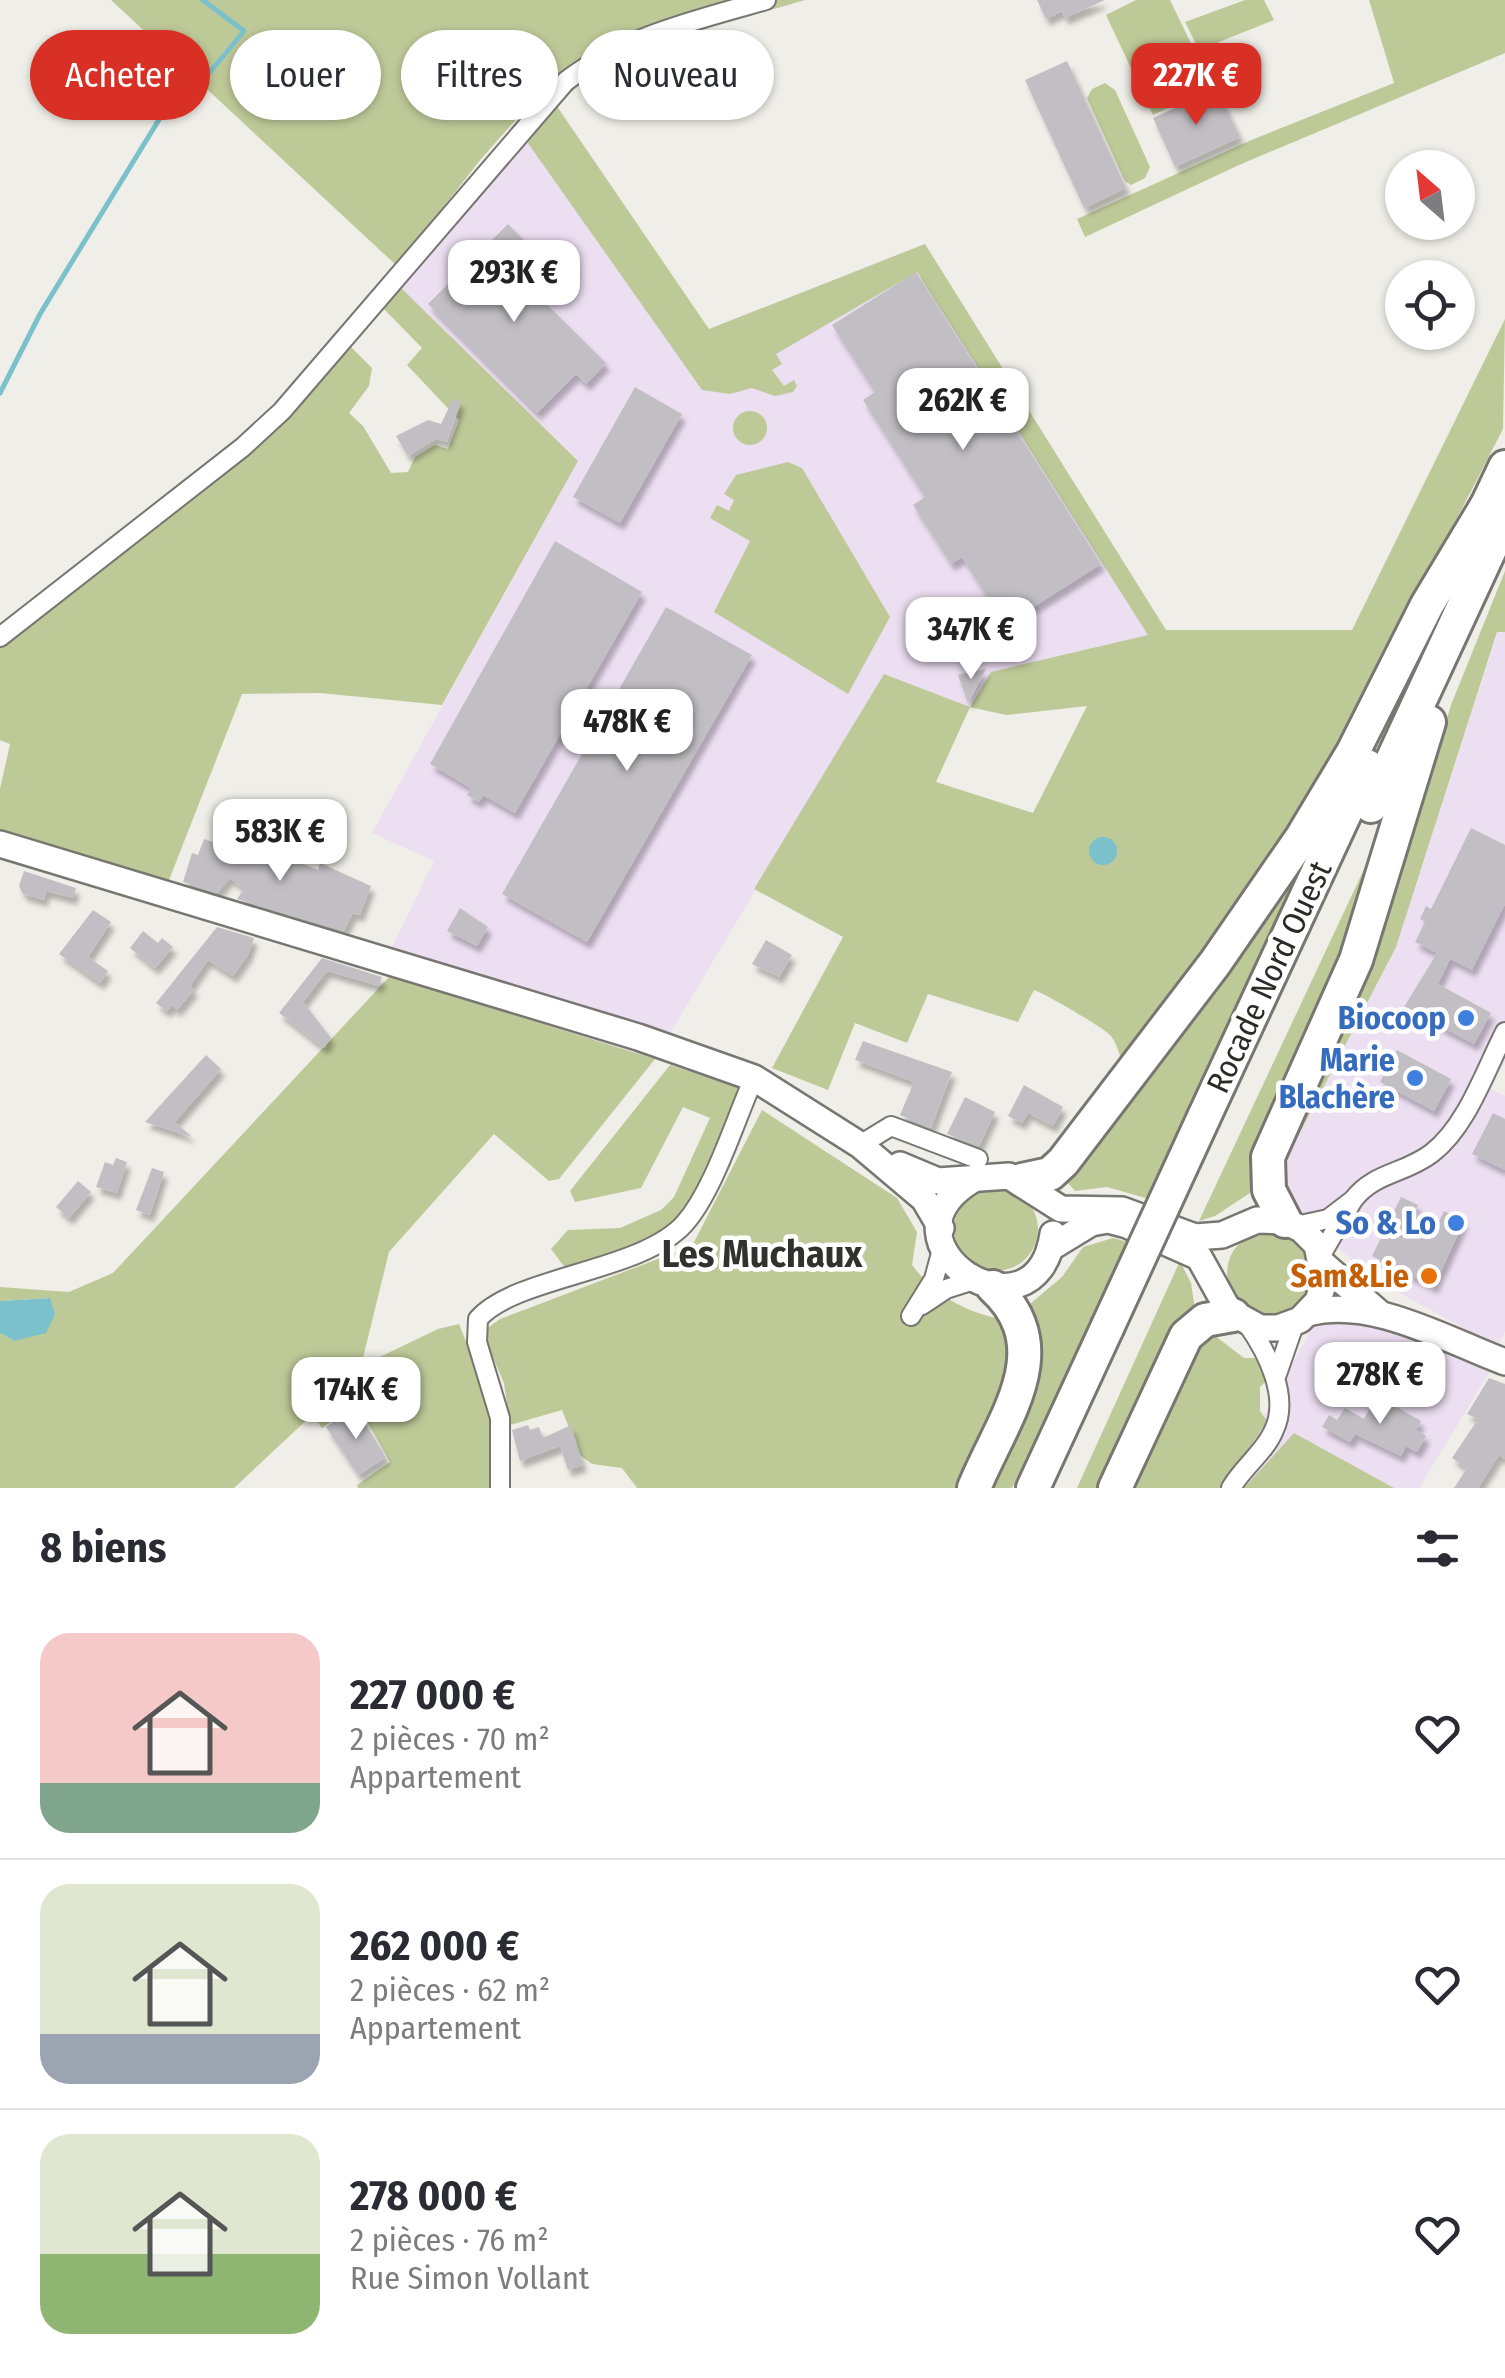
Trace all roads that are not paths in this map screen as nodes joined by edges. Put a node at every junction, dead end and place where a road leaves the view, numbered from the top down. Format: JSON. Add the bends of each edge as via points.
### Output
{"nodes":[{"id":1,"x":766,"y":0,"type":"edge"},
{"id":2,"x":1505,"y":467,"type":"edge"},
{"id":3,"x":1496,"y":511,"type":"edge"},
{"id":4,"x":0,"y":636,"type":"edge"},
{"id":5,"x":1437,"y":663,"type":"junction"},
{"id":6,"x":0,"y":844,"type":"edge"},
{"id":7,"x":1505,"y":1032,"type":"edge"},
{"id":8,"x":754,"y":1078,"type":"junction"},
{"id":9,"x":1215,"y":1121,"type":"junction"},
{"id":10,"x":860,"y":1145,"type":"junction"},
{"id":11,"x":975,"y":1170,"type":"junction"},
{"id":12,"x":1032,"y":1189,"type":"junction"},
{"id":13,"x":1353,"y":1200,"type":"junction"},
{"id":14,"x":1291,"y":1223,"type":"junction"},
{"id":15,"x":1241,"y":1227,"type":"junction"},
{"id":16,"x":942,"y":1237,"type":"junction"},
{"id":17,"x":1050,"y":1248,"type":"junction"},
{"id":18,"x":1323,"y":1260,"type":"junction"},
{"id":19,"x":982,"y":1284,"type":"junction"},
{"id":20,"x":1216,"y":1284,"type":"junction"},
{"id":21,"x":1302,"y":1318,"type":"junction"},
{"id":22,"x":1386,"y":1318,"type":"junction"},
{"id":23,"x":1241,"y":1320,"type":"junction"},
{"id":24,"x":1117,"y":1331,"type":"junction"},
{"id":25,"x":1505,"y":1362,"type":"edge"},
{"id":26,"x":1276,"y":1385,"type":"junction"},
{"id":27,"x":500,"y":1488,"type":"edge"},
{"id":28,"x":974,"y":1488,"type":"edge"},
{"id":29,"x":1033,"y":1488,"type":"edge"},
{"id":30,"x":1056,"y":1488,"type":"edge"},
{"id":31,"x":1114,"y":1488,"type":"edge"},
{"id":32,"x":1231,"y":1488,"type":"edge"}],
"edges":[{"from":1,"to":4,"type":"street","via":[[653,34],[566,80],[282,411]]},
{"from":2,"to":3,"type":"highway","name":"Rocade Nord Ouest"},
{"from":3,"to":5,"type":"highway","name":"Rocade Nord Ouest"},
{"from":3,"to":9,"type":"highway","name":"Rocade Nord Ouest"},
{"from":3,"to":12,"type":"highway","via":[[1427,605],[1330,792],[1244,923],[1063,1162]]},
{"from":5,"to":9,"type":"highway","name":"Rocade Nord Ouest"},
{"from":5,"to":14,"type":"highway","via":[[1434,704],[1370,922],[1268,1157],[1268,1190]]},
{"from":6,"to":8,"type":"main road","via":[[620,1031]]},
{"from":7,"to":13,"type":"street","via":[[1441,1145],[1371,1180]]},
{"from":8,"to":10,"type":"main road"},
{"from":8,"to":27,"type":"street","via":[[697,1205],[676,1232],[500,1303],[478,1319],[477,1342],[498,1407]]},
{"from":9,"to":24,"type":"highway","name":"Rocade Nord Ouest","bridge":true},
{"from":10,"to":11,"type":"main road","via":[[930,1179]]},
{"from":10,"to":11,"type":"street","via":[[890,1126]]},
{"from":10,"to":16,"type":"main road","via":[[924,1199]]},
{"from":11,"to":12,"type":"main road"},
{"from":11,"to":16,"type":"main road","via":[[948,1202]]},
{"from":12,"to":15,"type":"main road","via":[[1070,1211],[1122,1210],[1195,1237],[1214,1238]]},
{"from":12,"to":17,"type":"main road","via":[[1052,1224]]},
{"from":13,"to":14,"type":"street","via":[[1328,1219]]},
{"from":13,"to":18,"type":"street"},
{"from":14,"to":15,"type":"main road","via":[[1262,1219]]},
{"from":14,"to":18,"type":"main road","via":[[1314,1240]]},
{"from":15,"to":20,"type":"main road","via":[[1218,1254]]},
{"from":16,"to":19,"type":"main road","via":[[953,1266]]},
{"from":16,"to":19,"type":"street","via":[[930,1288],[911,1316],[932,1297]]},
{"from":17,"to":19,"type":"main road","via":[[1028,1277]]},
{"from":17,"to":20,"type":"main road","via":[[1081,1226],[1117,1221],[1190,1250]]},
{"from":18,"to":21,"type":"main road","via":[[1322,1291]]},
{"from":18,"to":22,"type":"main road"},
{"from":19,"to":28,"type":"highway","via":[[1020,1320],[1025,1364]]},
{"from":20,"to":23,"type":"main road"},
{"from":21,"to":22,"type":"main road","via":[[1342,1309]]},
{"from":21,"to":23,"type":"main road","via":[[1272,1329]]},
{"from":21,"to":26,"type":"street","via":[[1283,1346]]},
{"from":22,"to":25,"type":"main road"},
{"from":23,"to":26,"type":"street","via":[[1267,1353]]},
{"from":23,"to":31,"type":"highway","via":[[1205,1320],[1186,1336]]},
{"from":24,"to":29,"type":"highway","name":"Rocade Nord Ouest"},
{"from":24,"to":30,"type":"highway","name":"Rocade Nord Ouest"},
{"from":26,"to":32,"type":"street","via":[[1275,1429]]}]}
